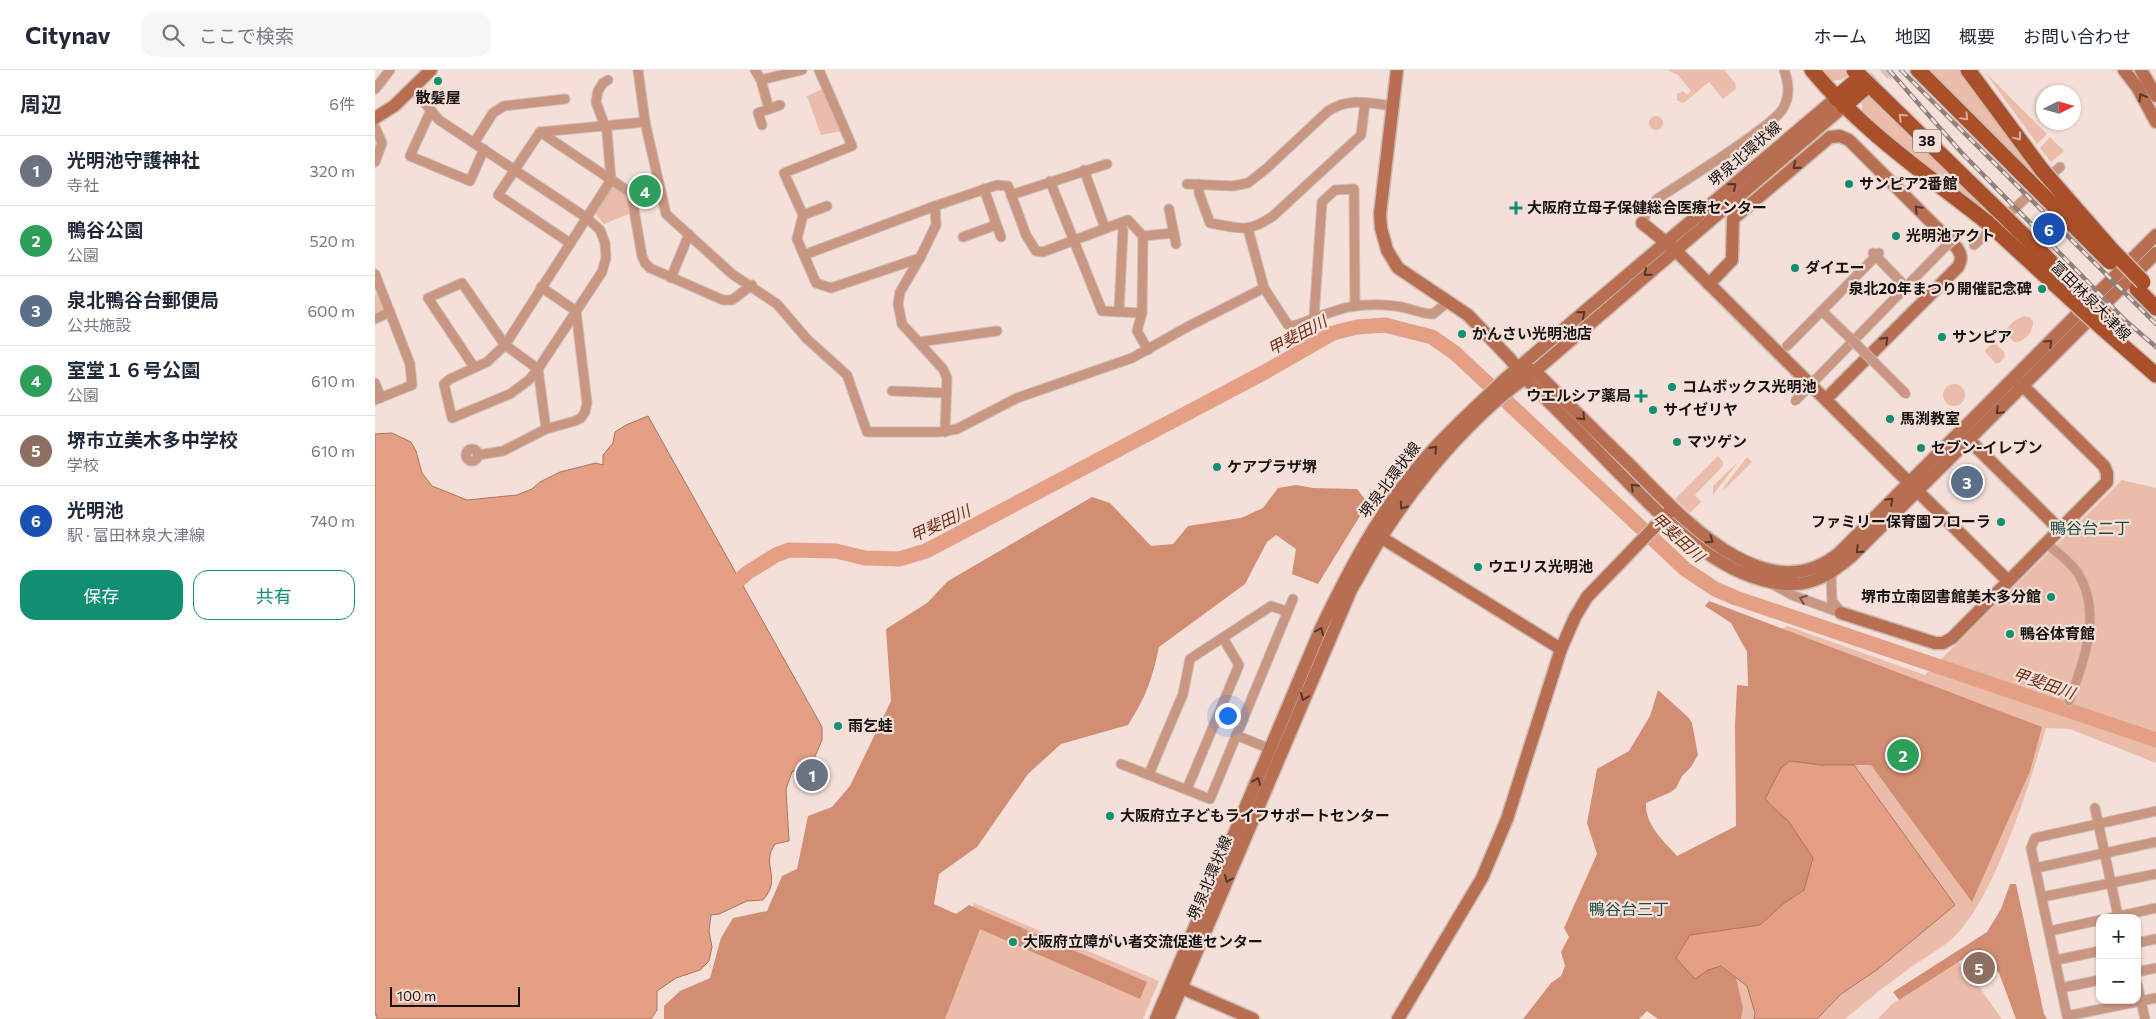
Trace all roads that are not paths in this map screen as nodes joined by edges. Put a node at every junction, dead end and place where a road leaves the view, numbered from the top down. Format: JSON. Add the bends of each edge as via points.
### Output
{"nodes":[{"id":1,"x":390,"y":70,"type":"edge"},
{"id":2,"x":431,"y":70,"type":"edge"},
{"id":3,"x":638,"y":70,"type":"edge"},
{"id":4,"x":755,"y":70,"type":"edge"},
{"id":5,"x":801,"y":70,"type":"edge"},
{"id":6,"x":819,"y":70,"type":"edge"},
{"id":7,"x":1397,"y":70,"type":"edge"},
{"id":8,"x":1784,"y":70,"type":"edge"},
{"id":9,"x":1811,"y":70,"type":"edge"},
{"id":10,"x":1918,"y":70,"type":"edge"},
{"id":11,"x":1968,"y":70,"type":"edge"},
{"id":12,"x":2141,"y":70,"type":"edge"},
{"id":13,"x":2127,"y":71,"type":"edge"},
{"id":14,"x":1859,"y":79,"type":"edge"},
{"id":15,"x":608,"y":80,"type":"dead end"},
{"id":16,"x":761,"y":80,"type":"junction"},
{"id":17,"x":375,"y":89,"type":"edge"},
{"id":18,"x":413,"y":89,"type":"junction"},
{"id":19,"x":2156,"y":96,"type":"edge"},
{"id":20,"x":565,"y":99,"type":"dead end"},
{"id":21,"x":1840,"y":102,"type":"junction"},
{"id":22,"x":1365,"y":103,"type":"junction"},
{"id":23,"x":780,"y":104,"type":"dead end"},
{"id":24,"x":1393,"y":106,"type":"junction"},
{"id":25,"x":769,"y":109,"type":"junction"},
{"id":26,"x":431,"y":110,"type":"junction"},
{"id":27,"x":375,"y":118,"type":"edge"},
{"id":28,"x":645,"y":122,"type":"junction"},
{"id":29,"x":2156,"y":122,"type":"edge"},
{"id":30,"x":605,"y":125,"type":"junction"},
{"id":31,"x":762,"y":125,"type":"dead end"},
{"id":32,"x":375,"y":127,"type":"edge"},
{"id":33,"x":540,"y":132,"type":"junction"},
{"id":34,"x":474,"y":143,"type":"junction"},
{"id":35,"x":484,"y":149,"type":"junction"},
{"id":36,"x":375,"y":162,"type":"edge"},
{"id":37,"x":1107,"y":164,"type":"dead end"},
{"id":38,"x":2060,"y":167,"type":"dead end"},
{"id":39,"x":515,"y":169,"type":"junction"},
{"id":40,"x":1083,"y":170,"type":"junction"},
{"id":41,"x":611,"y":180,"type":"junction"},
{"id":42,"x":1050,"y":181,"type":"junction"},
{"id":43,"x":1187,"y":184,"type":"dead end"},
{"id":44,"x":1199,"y":184,"type":"junction"},
{"id":45,"x":984,"y":189,"type":"junction"},
{"id":46,"x":1011,"y":195,"type":"junction"},
{"id":47,"x":2074,"y":196,"type":"dead end"},
{"id":48,"x":827,"y":206,"type":"dead end"},
{"id":49,"x":935,"y":206,"type":"junction"},
{"id":50,"x":1169,"y":209,"type":"dead end"},
{"id":51,"x":803,"y":215,"type":"junction"},
{"id":52,"x":587,"y":218,"type":"junction"},
{"id":53,"x":1121,"y":223,"type":"junction"},
{"id":54,"x":1642,"y":223,"type":"joint"},
{"id":55,"x":996,"y":225,"type":"junction"},
{"id":56,"x":1105,"y":228,"type":"junction"},
{"id":57,"x":1248,"y":229,"type":"junction"},
{"id":58,"x":1174,"y":233,"type":"junction"},
{"id":59,"x":689,"y":234,"type":"junction"},
{"id":60,"x":2156,"y":235,"type":"edge"},
{"id":61,"x":1143,"y":236,"type":"junction"},
{"id":62,"x":963,"y":237,"type":"dead end"},
{"id":63,"x":1001,"y":237,"type":"dead end"},
{"id":64,"x":1953,"y":239,"type":"dead end"},
{"id":65,"x":1074,"y":240,"type":"junction"},
{"id":66,"x":570,"y":243,"type":"junction"},
{"id":67,"x":1176,"y":244,"type":"dead end"},
{"id":68,"x":2022,"y":244,"type":"dead end"},
{"id":69,"x":1670,"y":246,"type":"junction"},
{"id":70,"x":1974,"y":246,"type":"dead end"},
{"id":71,"x":2156,"y":253,"type":"edge"},
{"id":72,"x":804,"y":255,"type":"junction"},
{"id":73,"x":920,"y":258,"type":"junction"},
{"id":74,"x":2119,"y":263,"type":"dead end"},
{"id":75,"x":378,"y":273,"type":"edge"},
{"id":76,"x":671,"y":278,"type":"junction"},
{"id":77,"x":1709,"y":284,"type":"junction"},
{"id":78,"x":751,"y":285,"type":"junction"},
{"id":79,"x":2140,"y":286,"type":"junction"},
{"id":80,"x":541,"y":287,"type":"junction"},
{"id":81,"x":1906,"y":287,"type":"junction"},
{"id":82,"x":1264,"y":288,"type":"junction"},
{"id":83,"x":2077,"y":295,"type":"dead end"},
{"id":84,"x":2156,"y":295,"type":"edge"},
{"id":85,"x":1449,"y":301,"type":"junction"},
{"id":86,"x":1355,"y":305,"type":"junction"},
{"id":87,"x":2156,"y":308,"type":"edge"},
{"id":88,"x":576,"y":311,"type":"junction"},
{"id":89,"x":1119,"y":311,"type":"junction"},
{"id":90,"x":1821,"y":311,"type":"junction"},
{"id":91,"x":390,"y":312,"type":"junction"},
{"id":92,"x":1142,"y":314,"type":"junction"},
{"id":93,"x":1314,"y":317,"type":"junction"},
{"id":94,"x":375,"y":319,"type":"edge"},
{"id":95,"x":2104,"y":322,"type":"junction"},
{"id":96,"x":997,"y":331,"type":"dead end"},
{"id":97,"x":1852,"y":340,"type":"junction"},
{"id":98,"x":919,"y":342,"type":"junction"},
{"id":99,"x":505,"y":345,"type":"junction"},
{"id":100,"x":1787,"y":346,"type":"dead end"},
{"id":101,"x":1148,"y":350,"type":"junction"},
{"id":102,"x":2156,"y":365,"type":"edge"},
{"id":103,"x":474,"y":367,"type":"junction"},
{"id":104,"x":538,"y":369,"type":"junction"},
{"id":105,"x":1526,"y":372,"type":"junction"},
{"id":106,"x":2156,"y":376,"type":"edge"},
{"id":107,"x":2019,"y":382,"type":"junction"},
{"id":108,"x":375,"y":383,"type":"edge"},
{"id":109,"x":893,"y":391,"type":"dead end"},
{"id":110,"x":946,"y":393,"type":"junction"},
{"id":111,"x":1906,"y":394,"type":"dead end"},
{"id":112,"x":378,"y":399,"type":"edge"},
{"id":113,"x":1826,"y":399,"type":"junction"},
{"id":114,"x":1795,"y":401,"type":"dead end"},
{"id":115,"x":546,"y":429,"type":"junction"},
{"id":116,"x":945,"y":432,"type":"junction"},
{"id":117,"x":1969,"y":440,"type":"junction"},
{"id":118,"x":478,"y":456,"type":"dead end"},
{"id":119,"x":1909,"y":482,"type":"junction"},
{"id":120,"x":1919,"y":491,"type":"junction"},
{"id":121,"x":1664,"y":516,"type":"junction"},
{"id":122,"x":2059,"y":529,"type":"junction"},
{"id":123,"x":1377,"y":535,"type":"junction"},
{"id":124,"x":2052,"y":548,"type":"dead end"},
{"id":125,"x":1831,"y":573,"type":"junction"},
{"id":126,"x":2007,"y":580,"type":"junction"},
{"id":127,"x":1767,"y":582,"type":"junction"},
{"id":128,"x":1293,"y":599,"type":"dead end"},
{"id":129,"x":1286,"y":611,"type":"junction"},
{"id":130,"x":1841,"y":612,"type":"junction"},
{"id":131,"x":1223,"y":638,"type":"junction"},
{"id":132,"x":1561,"y":649,"type":"junction"},
{"id":133,"x":2069,"y":701,"type":"dead end"},
{"id":134,"x":1236,"y":735,"type":"junction"},
{"id":135,"x":1270,"y":749,"type":"junction"},
{"id":136,"x":1121,"y":764,"type":"dead end"},
{"id":137,"x":1149,"y":774,"type":"junction"},
{"id":138,"x":1187,"y":789,"type":"junction"},
{"id":139,"x":2095,"y":808,"type":"dead end"},
{"id":140,"x":2156,"y":811,"type":"edge"},
{"id":141,"x":2098,"y":824,"type":"junction"},
{"id":142,"x":2156,"y":842,"type":"edge"},
{"id":143,"x":2105,"y":853,"type":"junction"},
{"id":144,"x":2036,"y":868,"type":"junction"},
{"id":145,"x":2156,"y":874,"type":"edge"},
{"id":146,"x":2111,"y":883,"type":"junction"},
{"id":147,"x":2042,"y":898,"type":"junction"},
{"id":148,"x":2156,"y":908,"type":"edge"},
{"id":149,"x":2118,"y":914,"type":"edge"},
{"id":150,"x":2131,"y":914,"type":"edge"},
{"id":151,"x":2096,"y":921,"type":"edge"},
{"id":152,"x":2050,"y":931,"type":"junction"},
{"id":153,"x":2156,"y":939,"type":"edge"},
{"id":154,"x":2141,"y":942,"type":"edge"},
{"id":155,"x":2096,"y":952,"type":"edge"},
{"id":156,"x":2055,"y":960,"type":"junction"},
{"id":157,"x":2156,"y":968,"type":"edge"},
{"id":158,"x":2141,"y":971,"type":"edge"},
{"id":159,"x":2096,"y":981,"type":"edge"},
{"id":160,"x":1176,"y":986,"type":"junction"},
{"id":161,"x":2061,"y":988,"type":"junction"},
{"id":162,"x":2156,"y":998,"type":"edge"},
{"id":163,"x":2141,"y":1001,"type":"joint"},
{"id":164,"x":2131,"y":1004,"type":"edge"},
{"id":165,"x":2099,"y":1014,"type":"edge"},
{"id":166,"x":1156,"y":1019,"type":"edge"},
{"id":167,"x":1169,"y":1019,"type":"edge"},
{"id":168,"x":1253,"y":1019,"type":"edge"},
{"id":169,"x":1398,"y":1019,"type":"edge"},
{"id":170,"x":2145,"y":1019,"type":"edge"}],
"edges":[{"from":1,"to":17,"type":"street"},
{"from":2,"to":18,"type":"street"},
{"from":3,"to":28,"type":"street"},
{"from":4,"to":16,"type":"street"},
{"from":5,"to":16,"type":"street"},
{"from":6,"to":51,"type":"street","via":[[852,146],[784,173]]},
{"from":7,"to":24,"type":"street"},
{"from":8,"to":54,"type":"street","via":[[1788,81],[1782,110],[1734,149],[1657,199]]},
{"from":9,"to":21,"type":"main road"},
{"from":10,"to":79,"type":"main road","one_way":true,"bridge":true},
{"from":11,"to":79,"type":"main road","one_way":true,"bridge":true,"via":[[2042,170]]},
{"from":12,"to":19,"type":"street"},
{"from":29,"to":13,"type":"street","one_way":true},
{"from":14,"to":21,"type":"main road","name":"富田林泉大津線","number":"38"},
{"from":95,"to":14,"type":"main road","name":"富田林泉大津線","number":"38","one_way":true,"bridge":true,"via":[[2000,212]]},
{"from":15,"to":30,"type":"street","via":[[596,97]]},
{"from":16,"to":25,"type":"street"},
{"from":18,"to":26,"type":"street"},
{"from":18,"to":27,"type":"street"},
{"from":20,"to":34,"type":"street","via":[[503,106],[493,113]]},
{"from":21,"to":69,"type":"street","name":"堺泉北環状線"},
{"from":21,"to":95,"type":"main road","bridge":true,"via":[[1899,156],[1988,223]]},
{"from":22,"to":24,"type":"street"},
{"from":22,"to":44,"type":"street","via":[[1338,104],[1248,183],[1233,186]]},
{"from":22,"to":57,"type":"street","via":[[1361,135],[1273,216]]},
{"from":23,"to":25,"type":"street"},
{"from":24,"to":85,"type":"street","via":[[1380,214],[1383,238],[1399,268]]},
{"from":25,"to":31,"type":"street","via":[[758,113]]},
{"from":26,"to":34,"type":"street","via":[[439,120]]},
{"from":26,"to":35,"type":"street","via":[[410,156],[470,182]]},
{"from":28,"to":30,"type":"street"},
{"from":28,"to":59,"type":"street","via":[[665,214]]},
{"from":30,"to":33,"type":"street"},
{"from":30,"to":41,"type":"street"},
{"from":32,"to":36,"type":"street","via":[[382,143]]},
{"from":33,"to":39,"type":"street"},
{"from":33,"to":41,"type":"street"},
{"from":34,"to":35,"type":"street"},
{"from":35,"to":39,"type":"street"},
{"from":37,"to":40,"type":"street"},
{"from":38,"to":70,"type":"street"},
{"from":39,"to":52,"type":"street"},
{"from":39,"to":66,"type":"street","via":[[498,195]]},
{"from":40,"to":42,"type":"street"},
{"from":40,"to":56,"type":"street"},
{"from":41,"to":52,"type":"street"},
{"from":41,"to":76,"type":"street","via":[[631,193],[645,263]]},
{"from":42,"to":46,"type":"street"},
{"from":42,"to":65,"type":"street"},
{"from":43,"to":44,"type":"street"},
{"from":44,"to":57,"type":"street","via":[[1210,223]]},
{"from":45,"to":46,"type":"street","via":[[1008,186]]},
{"from":45,"to":49,"type":"street"},
{"from":45,"to":55,"type":"street"},
{"from":46,"to":65,"type":"street","via":[[1026,235],[1036,251],[1043,252]]},
{"from":47,"to":74,"type":"street","via":[[2065,205]]},
{"from":48,"to":51,"type":"street"},
{"from":49,"to":72,"type":"street"},
{"from":49,"to":73,"type":"street","via":[[936,225]]},
{"from":50,"to":58,"type":"street"},
{"from":51,"to":72,"type":"street","via":[[797,238]]},
{"from":52,"to":66,"type":"street"},
{"from":52,"to":88,"type":"street","via":[[603,237],[606,258],[602,272]]},
{"from":53,"to":56,"type":"street"},
{"from":53,"to":61,"type":"street","via":[[1128,220]]},
{"from":53,"to":89,"type":"street"},
{"from":54,"to":69,"type":"street"},
{"from":55,"to":62,"type":"street"},
{"from":55,"to":63,"type":"street"},
{"from":56,"to":65,"type":"street"},
{"from":57,"to":82,"type":"street"},
{"from":58,"to":61,"type":"street"},
{"from":58,"to":67,"type":"street"},
{"from":59,"to":76,"type":"street"},
{"from":59,"to":78,"type":"street","via":[[732,274]]},
{"from":107,"to":60,"type":"street","one_way":true},
{"from":61,"to":92,"type":"street"},
{"from":64,"to":81,"type":"street","bridge":true},
{"from":65,"to":89,"type":"street","via":[[1102,312]]},
{"from":66,"to":80,"type":"street"},
{"from":68,"to":83,"type":"street"},
{"from":69,"to":77,"type":"street"},
{"from":69,"to":105,"type":"street","name":"堺泉北環状線"},
{"from":71,"to":107,"type":"street"},
{"from":72,"to":73,"type":"street","via":[[816,283],[831,288]]},
{"from":73,"to":98,"type":"street","via":[[900,292],[898,304],[902,324]]},
{"from":75,"to":91,"type":"street"},
{"from":76,"to":78,"type":"street","via":[[723,300],[732,300]]},
{"from":77,"to":113,"type":"street"},
{"from":113,"to":77,"type":"street","one_way":true,"via":[[1961,261],[1957,248],[1849,140],[1830,137],[1733,219],[1732,260]]},
{"from":78,"to":116,"type":"street","via":[[777,304],[807,339],[847,375],[867,432]]},
{"from":79,"to":84,"type":"main road"},
{"from":79,"to":87,"type":"main road"},
{"from":80,"to":88,"type":"street"},
{"from":80,"to":99,"type":"street"},
{"from":81,"to":90,"type":"street","via":[[1876,254]]},
{"from":81,"to":97,"type":"street"},
{"from":82,"to":93,"type":"street","via":[[1289,325]]},
{"from":82,"to":101,"type":"street"},
{"from":85,"to":86,"type":"street","via":[[1433,314],[1397,306]]},
{"from":85,"to":105,"type":"street","via":[[1468,315]]},
{"from":86,"to":93,"type":"street"},
{"from":86,"to":93,"type":"street","via":[[1354,189],[1335,190],[1323,202]]},
{"from":88,"to":104,"type":"street"},
{"from":88,"to":115,"type":"street","via":[[587,403],[581,418]]},
{"from":89,"to":92,"type":"street"},
{"from":90,"to":97,"type":"street"},
{"from":90,"to":100,"type":"street"},
{"from":91,"to":94,"type":"street"},
{"from":91,"to":112,"type":"street","via":[[410,364],[412,385]]},
{"from":92,"to":101,"type":"street","via":[[1137,331]]},
{"from":95,"to":102,"type":"main road","name":"富田林泉大津線","number":"38"},
{"from":95,"to":106,"type":"main road"},
{"from":96,"to":98,"type":"street"},
{"from":97,"to":111,"type":"street","bridge":true},
{"from":97,"to":114,"type":"street","bridge":true},
{"from":98,"to":110,"type":"street","via":[[943,369],[947,378]]},
{"from":99,"to":103,"type":"street","via":[[487,362]]},
{"from":99,"to":103,"type":"street","via":[[462,284],[427,298]]},
{"from":99,"to":104,"type":"street"},
{"from":101,"to":116,"type":"street","via":[[1017,398]]},
{"from":103,"to":104,"type":"street","via":[[444,384],[452,418],[510,394]]},
{"from":104,"to":115,"type":"street"},
{"from":105,"to":121,"type":"street"},
{"from":105,"to":123,"type":"street","name":"堺泉北環状線","via":[[1456,425],[1417,468]]},
{"from":107,"to":117,"type":"street","one_way":true},
{"from":107,"to":119,"type":"street"},
{"from":107,"to":122,"type":"street","via":[[2105,466],[2107,473],[2107,482]]},
{"from":108,"to":112,"type":"street"},
{"from":109,"to":110,"type":"street"},
{"from":110,"to":116,"type":"street"},
{"from":113,"to":119,"type":"street"},
{"from":115,"to":118,"type":"street","via":[[513,448]]},
{"from":117,"to":120,"type":"street"},
{"from":117,"to":122,"type":"street"},
{"from":119,"to":120,"type":"street"},
{"from":121,"to":119,"type":"street","one_way":true,"via":[[1747,562],[1790,573],[1816,568],[1831,560]]},
{"from":120,"to":125,"type":"street","one_way":true},
{"from":120,"to":126,"type":"street"},
{"from":121,"to":127,"type":"street","via":[[1703,551]]},
{"from":121,"to":132,"type":"street","via":[[1587,597]]},
{"from":122,"to":126,"type":"street"},
{"from":123,"to":132,"type":"street"},
{"from":135,"to":123,"type":"street","name":"堺泉北環状線","one_way":true,"via":[[1346,575]]},
{"from":123,"to":160,"type":"street","name":"堺泉北環状線","one_way":true},
{"from":124,"to":133,"type":"street","via":[[2078,573],[2087,590],[2089,636]]},
{"from":125,"to":127,"type":"street","via":[[1804,583]]},
{"from":125,"to":130,"type":"street","via":[[1832,601]]},
{"from":126,"to":130,"type":"street","via":[[1943,643]]},
{"from":130,"to":127,"type":"street","one_way":true,"via":[[1792,595]]},
{"from":128,"to":129,"type":"street"},
{"from":129,"to":131,"type":"street","via":[[1271,606]]},
{"from":129,"to":134,"type":"street"},
{"from":131,"to":137,"type":"street","via":[[1190,659],[1183,694]]},
{"from":131,"to":138,"type":"street","via":[[1239,665]]},
{"from":132,"to":169,"type":"street","via":[[1507,819],[1482,878]]},
{"from":134,"to":135,"type":"street"},
{"from":134,"to":138,"type":"street","via":[[1210,799]]},
{"from":160,"to":135,"type":"street","name":"堺泉北環状線","one_way":true},
{"from":136,"to":137,"type":"street"},
{"from":137,"to":138,"type":"street"},
{"from":139,"to":141,"type":"street"},
{"from":140,"to":141,"type":"street"},
{"from":141,"to":143,"type":"street"},
{"from":141,"to":144,"type":"street","via":[[2035,838],[2031,848]]},
{"from":142,"to":143,"type":"street"},
{"from":143,"to":144,"type":"street"},
{"from":143,"to":146,"type":"street"},
{"from":144,"to":147,"type":"street"},
{"from":145,"to":146,"type":"street"},
{"from":146,"to":147,"type":"street"},
{"from":146,"to":149,"type":"street"},
{"from":147,"to":152,"type":"street"},
{"from":148,"to":150,"type":"street"},
{"from":151,"to":152,"type":"street"},
{"from":152,"to":156,"type":"street"},
{"from":153,"to":154,"type":"street"},
{"from":155,"to":156,"type":"street"},
{"from":156,"to":161,"type":"street"},
{"from":157,"to":158,"type":"street"},
{"from":159,"to":161,"type":"street"},
{"from":160,"to":166,"type":"street","name":"堺泉北環状線"},
{"from":160,"to":167,"type":"street","name":"堺泉北環状線"},
{"from":160,"to":168,"type":"street"},
{"from":161,"to":165,"type":"street","via":[[2067,1016]]},
{"from":162,"to":163,"type":"street"},
{"from":163,"to":170,"type":"street"},
{"from":164,"to":165,"type":"street"}]}
